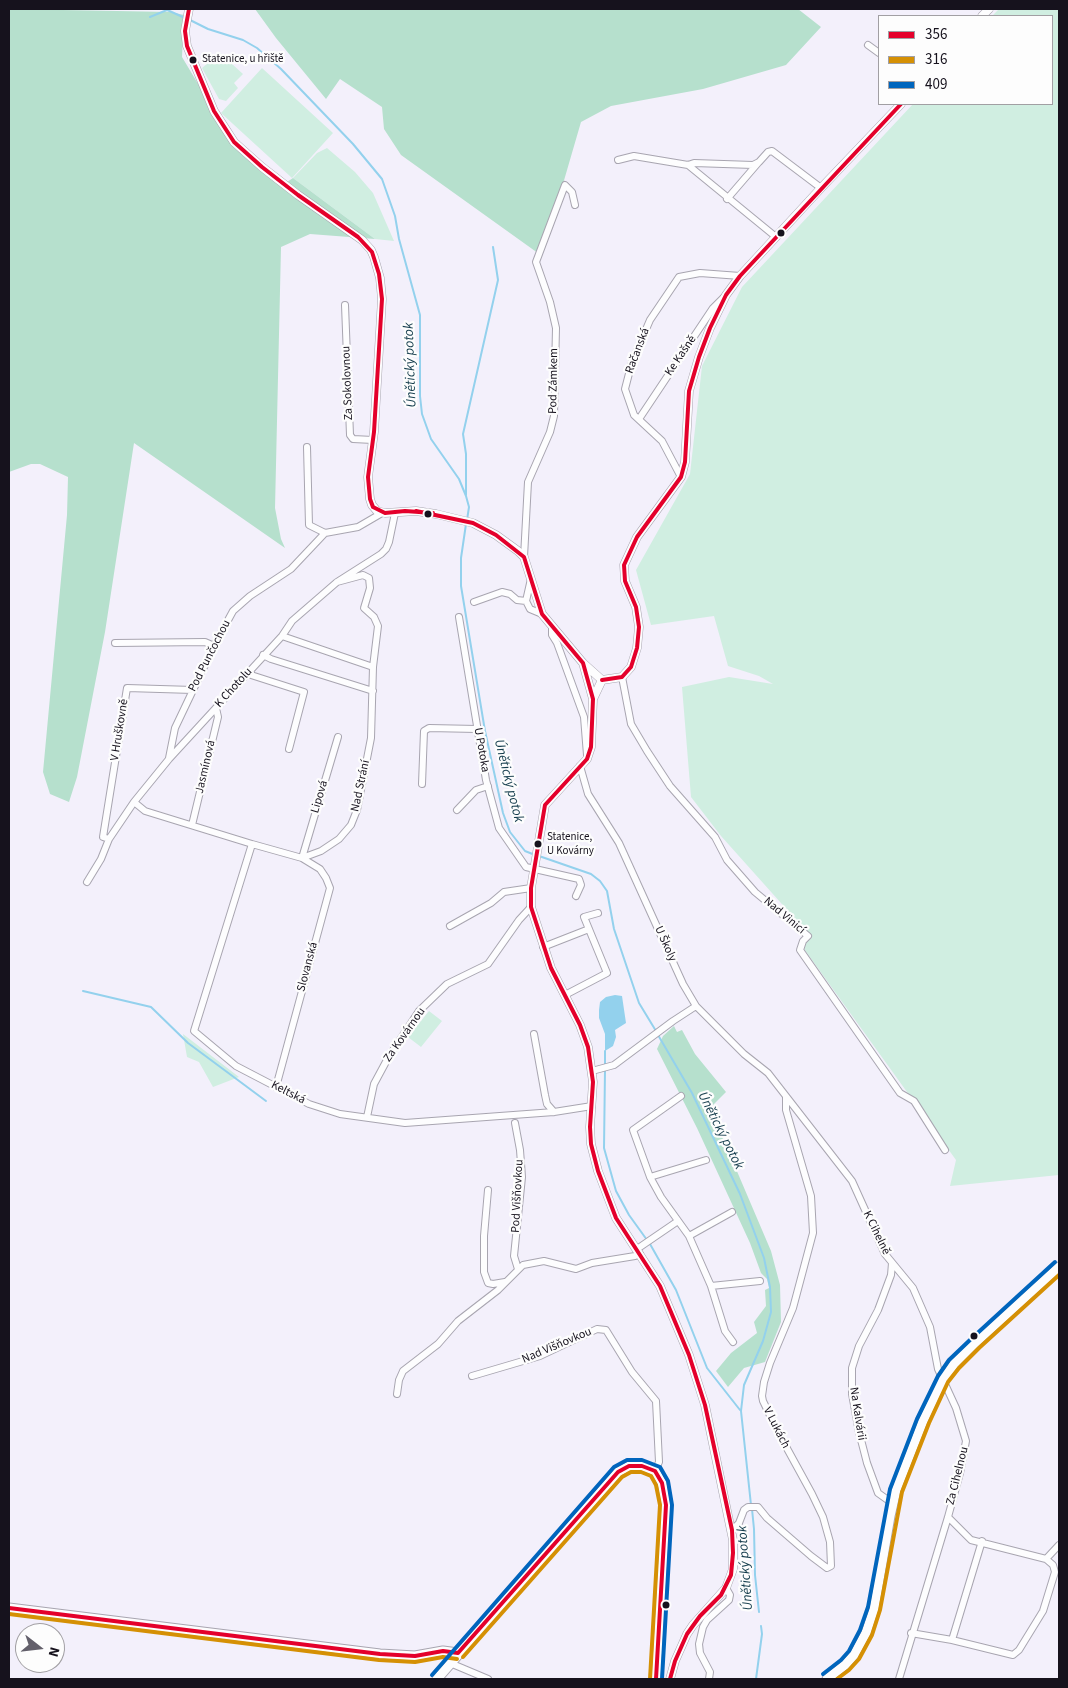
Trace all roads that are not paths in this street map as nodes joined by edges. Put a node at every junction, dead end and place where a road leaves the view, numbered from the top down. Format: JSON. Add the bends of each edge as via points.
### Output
{"nodes":[{"id":1,"x":189,"y":10,"type":"edge"},
{"id":2,"x":868,"y":45,"type":"dead end"},
{"id":3,"x":878,"y":52,"type":"edge"},
{"id":4,"x":900,"y":105,"type":"edge"},
{"id":5,"x":618,"y":160,"type":"dead end"},
{"id":6,"x":758,"y":162,"type":"junction"},
{"id":7,"x":688,"y":165,"type":"junction"},
{"id":8,"x":821,"y":188,"type":"junction"},
{"id":9,"x":728,"y":198,"type":"junction"},
{"id":10,"x":575,"y":205,"type":"dead end"},
{"id":11,"x":776,"y":237,"type":"junction"},
{"id":12,"x":740,"y":276,"type":"junction"},
{"id":13,"x":726,"y":295,"type":"junction"},
{"id":14,"x":345,"y":305,"type":"dead end"},
{"id":15,"x":639,"y":419,"type":"junction"},
{"id":16,"x":373,"y":440,"type":"junction"},
{"id":17,"x":307,"y":446,"type":"dead end"},
{"id":18,"x":681,"y":477,"type":"junction"},
{"id":19,"x":382,"y":513,"type":"junction"},
{"id":20,"x":395,"y":513,"type":"junction"},
{"id":21,"x":325,"y":533,"type":"junction"},
{"id":22,"x":524,"y":557,"type":"junction"},
{"id":23,"x":531,"y":579,"type":"junction"},
{"id":24,"x":337,"y":582,"type":"junction"},
{"id":25,"x":526,"y":601,"type":"junction"},
{"id":26,"x":474,"y":602,"type":"dead end"},
{"id":27,"x":542,"y":614,"type":"junction"},
{"id":28,"x":459,"y":617,"type":"dead end"},
{"id":29,"x":552,"y":628,"type":"junction"},
{"id":30,"x":282,"y":636,"type":"junction"},
{"id":31,"x":116,"y":643,"type":"dead end"},
{"id":32,"x":214,"y":646,"type":"junction"},
{"id":33,"x":264,"y":654,"type":"junction"},
{"id":34,"x":582,"y":663,"type":"junction"},
{"id":35,"x":373,"y":667,"type":"junction"},
{"id":36,"x":248,"y":672,"type":"junction"},
{"id":37,"x":622,"y":677,"type":"junction"},
{"id":38,"x":602,"y":680,"type":"junction"},
{"id":39,"x":193,"y":690,"type":"junction"},
{"id":40,"x":373,"y":691,"type":"junction"},
{"id":41,"x":593,"y":699,"type":"junction"},
{"id":42,"x":216,"y":708,"type":"junction"},
{"id":43,"x":477,"y":729,"type":"junction"},
{"id":44,"x":338,"y":737,"type":"dead end"},
{"id":45,"x":289,"y":749,"type":"dead end"},
{"id":46,"x":169,"y":759,"type":"junction"},
{"id":47,"x":587,"y":759,"type":"junction"},
{"id":48,"x":580,"y":766,"type":"junction"},
{"id":49,"x":422,"y":784,"type":"dead end"},
{"id":50,"x":488,"y":786,"type":"junction"},
{"id":51,"x":134,"y":802,"type":"junction"},
{"id":52,"x":457,"y":810,"type":"dead end"},
{"id":53,"x":192,"y":825,"type":"junction"},
{"id":54,"x":106,"y":838,"type":"junction"},
{"id":55,"x":252,"y":844,"type":"junction"},
{"id":56,"x":302,"y":858,"type":"junction"},
{"id":57,"x":534,"y":866,"type":"junction"},
{"id":58,"x":87,"y":882,"type":"dead end"},
{"id":59,"x":530,"y":888,"type":"junction"},
{"id":60,"x":576,"y":896,"type":"dead end"},
{"id":61,"x":531,"y":908,"type":"junction"},
{"id":62,"x":598,"y":913,"type":"dead end"},
{"id":63,"x":450,"y":926,"type":"dead end"},
{"id":64,"x":589,"y":929,"type":"junction"},
{"id":65,"x":543,"y":947,"type":"junction"},
{"id":66,"x":565,"y":995,"type":"junction"},
{"id":67,"x":696,"y":1006,"type":"junction"},
{"id":68,"x":534,"y":1034,"type":"dead end"},
{"id":69,"x":592,"y":1071,"type":"junction"},
{"id":70,"x":276,"y":1087,"type":"junction"},
{"id":71,"x":681,"y":1096,"type":"dead end"},
{"id":72,"x":786,"y":1097,"type":"junction"},
{"id":73,"x":592,"y":1106,"type":"junction"},
{"id":74,"x":554,"y":1112,"type":"junction"},
{"id":75,"x":367,"y":1118,"type":"junction"},
{"id":76,"x":515,"y":1123,"type":"dead end"},
{"id":77,"x":945,"y":1150,"type":"dead end"},
{"id":78,"x":706,"y":1160,"type":"dead end"},
{"id":79,"x":650,"y":1177,"type":"junction"},
{"id":80,"x":488,"y":1190,"type":"dead end"},
{"id":81,"x":732,"y":1212,"type":"dead end"},
{"id":82,"x":678,"y":1221,"type":"junction"},
{"id":83,"x":689,"y":1236,"type":"junction"},
{"id":84,"x":639,"y":1251,"type":"junction"},
{"id":85,"x":892,"y":1263,"type":"junction"},
{"id":86,"x":1059,"y":1267,"type":"edge"},
{"id":87,"x":518,"y":1269,"type":"junction"},
{"id":88,"x":760,"y":1281,"type":"dead end"},
{"id":89,"x":506,"y":1282,"type":"junction"},
{"id":90,"x":712,"y":1286,"type":"junction"},
{"id":91,"x":733,"y":1342,"type":"dead end"},
{"id":92,"x":472,"y":1376,"type":"dead end"},
{"id":93,"x":943,"y":1380,"type":"junction"},
{"id":94,"x":397,"y":1394,"type":"dead end"},
{"id":95,"x":654,"y":1471,"type":"junction"},
{"id":96,"x":892,"y":1503,"type":"junction"},
{"id":97,"x":948,"y":1517,"type":"junction"},
{"id":98,"x":732,"y":1530,"type":"junction"},
{"id":99,"x":982,"y":1541,"type":"junction"},
{"id":100,"x":1059,"y":1545,"type":"edge"},
{"id":101,"x":1046,"y":1559,"type":"junction"},
{"id":102,"x":726,"y":1588,"type":"junction"},
{"id":103,"x":9,"y":1608,"type":"edge"},
{"id":104,"x":911,"y":1633,"type":"junction"},
{"id":105,"x":952,"y":1640,"type":"junction"},
{"id":106,"x":458,"y":1653,"type":"junction"},
{"id":107,"x":448,"y":1666,"type":"junction"},
{"id":108,"x":436,"y":1679,"type":"edge"},
{"id":109,"x":488,"y":1679,"type":"edge"},
{"id":110,"x":656,"y":1679,"type":"edge"},
{"id":111,"x":670,"y":1679,"type":"edge"},
{"id":112,"x":709,"y":1679,"type":"edge"},
{"id":113,"x":828,"y":1679,"type":"edge"},
{"id":114,"x":899,"y":1679,"type":"edge"}],
"edges":[{"from":1,"to":16,"type":"street","via":[[186,42],[214,111],[234,142],[277,179],[362,240],[374,256],[382,303]]},
{"from":2,"to":3,"type":"street"},
{"from":4,"to":8,"type":"street"},
{"from":5,"to":7,"type":"street","via":[[634,156]]},
{"from":6,"to":7,"type":"street","via":[[747,165]]},
{"from":6,"to":8,"type":"street","via":[[772,151]]},
{"from":6,"to":9,"type":"street"},
{"from":7,"to":9,"type":"street"},
{"from":8,"to":11,"type":"street"},
{"from":9,"to":11,"type":"street"},
{"from":10,"to":22,"type":"street","name":"Pod Zámkem","via":[[572,192],[565,184],[536,262],[556,328],[554,416],[528,482]]},
{"from":11,"to":12,"type":"street"},
{"from":12,"to":13,"type":"street"},
{"from":12,"to":15,"type":"street","name":"Račanská","via":[[700,273],[679,277],[650,320],[632,362],[625,390],[634,415]]},
{"from":13,"to":15,"type":"street","name":"Ke Kašně"},
{"from":13,"to":18,"type":"street","via":[[698,357],[690,391]]},
{"from":14,"to":16,"type":"street","name":"Za Sokolovnou","via":[[350,435],[353,439]]},
{"from":15,"to":18,"type":"street","name":"Račanská","via":[[662,441]]},
{"from":16,"to":19,"type":"street","via":[[368,487],[372,505]]},
{"from":17,"to":21,"type":"street","via":[[309,525]]},
{"from":18,"to":37,"type":"street","via":[[637,537],[624,565],[625,581],[636,606],[639,627],[631,667]]},
{"from":19,"to":20,"type":"street"},
{"from":19,"to":21,"type":"street","via":[[358,528]]},
{"from":20,"to":22,"type":"street","via":[[436,514],[473,523],[496,534]]},
{"from":20,"to":24,"type":"street","name":"K Chotolu","via":[[386,549]]},
{"from":21,"to":32,"type":"street","name":"Pod Punčochou","via":[[291,569],[233,611]]},
{"from":22,"to":23,"type":"street"},
{"from":23,"to":25,"type":"street"},
{"from":23,"to":27,"type":"street"},
{"from":24,"to":30,"type":"street","name":"K Chotolu","via":[[292,621]]},
{"from":24,"to":35,"type":"street","name":"Nad Strání","via":[[363,575],[369,578],[370,588],[364,608],[378,626]]},
{"from":25,"to":26,"type":"street","via":[[502,592]]},
{"from":25,"to":27,"type":"street","via":[[530,609]]},
{"from":27,"to":29,"type":"street"},
{"from":28,"to":43,"type":"street","name":"U Potoka"},
{"from":29,"to":34,"type":"street"},
{"from":29,"to":47,"type":"street","via":[[584,717]]},
{"from":30,"to":33,"type":"street","name":"K Chotolu"},
{"from":30,"to":35,"type":"street"},
{"from":31,"to":32,"type":"street","via":[[205,642]]},
{"from":32,"to":39,"type":"street","name":"Pod Punčochou"},
{"from":33,"to":36,"type":"street","name":"K Chotolu"},
{"from":33,"to":40,"type":"street"},
{"from":34,"to":38,"type":"street"},
{"from":34,"to":41,"type":"street"},
{"from":35,"to":40,"type":"street","name":"Nad Strání"},
{"from":36,"to":42,"type":"street","name":"K Chotolu"},
{"from":36,"to":45,"type":"street","via":[[304,692]]},
{"from":37,"to":38,"type":"street"},
{"from":37,"to":77,"type":"street","name":"Nad Vinicí","via":[[631,724],[670,786],[715,837],[727,860],[755,892],[808,936],[800,950],[900,1093],[914,1101]]},
{"from":38,"to":41,"type":"street"},
{"from":39,"to":46,"type":"street","name":"Pod Punčochou","via":[[175,728]]},
{"from":39,"to":54,"type":"street","name":"V Hruškovně","via":[[127,688]]},
{"from":40,"to":56,"type":"street","name":"Nad Strání","via":[[371,738],[351,825],[339,839]]},
{"from":41,"to":47,"type":"street","via":[[592,747]]},
{"from":42,"to":46,"type":"street","name":"K Chotolu"},
{"from":42,"to":53,"type":"street","name":"Jasmínová","via":[[218,717]]},
{"from":43,"to":49,"type":"street","via":[[429,728],[424,731]]},
{"from":43,"to":50,"type":"street","name":"U Potoka"},
{"from":44,"to":56,"type":"street","name":"Lipová"},
{"from":46,"to":51,"type":"street","name":"K Chotolu"},
{"from":47,"to":48,"type":"street"},
{"from":48,"to":57,"type":"street","via":[[545,805]]},
{"from":48,"to":67,"type":"street","name":"U Školy","via":[[588,794],[619,843]]},
{"from":50,"to":52,"type":"street","via":[[476,790]]},
{"from":50,"to":57,"type":"street","name":"U Potoka","via":[[499,828],[526,867]]},
{"from":51,"to":53,"type":"street","via":[[145,811]]},
{"from":51,"to":54,"type":"street","name":"K Chotolu"},
{"from":53,"to":55,"type":"street"},
{"from":54,"to":58,"type":"street","name":"K Chotolu","via":[[101,859]]},
{"from":55,"to":56,"type":"street"},
{"from":55,"to":70,"type":"street","name":"Keltská","via":[[194,1031],[236,1066]]},
{"from":56,"to":70,"type":"street","name":"Slovanská","via":[[320,869],[330,888]]},
{"from":57,"to":59,"type":"street"},
{"from":57,"to":60,"type":"street","via":[[579,879],[581,885]]},
{"from":59,"to":61,"type":"street"},
{"from":59,"to":63,"type":"street","via":[[506,891]]},
{"from":61,"to":65,"type":"street"},
{"from":61,"to":75,"type":"street","name":"Za Kovárnou","via":[[488,964],[447,984],[419,1011],[374,1084]]},
{"from":62,"to":64,"type":"street","via":[[584,917]]},
{"from":64,"to":65,"type":"street"},
{"from":64,"to":66,"type":"street","via":[[607,973]]},
{"from":65,"to":66,"type":"street"},
{"from":66,"to":69,"type":"street","via":[[585,1040]]},
{"from":67,"to":69,"type":"street","via":[[614,1065]]},
{"from":67,"to":72,"type":"street","name":"U Školy","via":[[768,1073]]},
{"from":68,"to":74,"type":"street","via":[[547,1104]]},
{"from":69,"to":73,"type":"street"},
{"from":70,"to":75,"type":"street","name":"Keltská","via":[[309,1104]]},
{"from":71,"to":79,"type":"street","via":[[633,1130]]},
{"from":72,"to":85,"type":"street","name":"K Cihelně","via":[[852,1181]]},
{"from":72,"to":98,"type":"street","name":"V Lukách","via":[[786,1110],[811,1196],[813,1233],[793,1308],[770,1363],[762,1396],[822,1517],[830,1542],[831,1566],[827,1568],[810,1556],[758,1507],[744,1510]]},
{"from":73,"to":74,"type":"street","name":"Keltská"},
{"from":73,"to":84,"type":"street","via":[[591,1144],[598,1172],[616,1218]]},
{"from":74,"to":75,"type":"street","name":"Keltská","via":[[405,1123]]},
{"from":76,"to":87,"type":"street","name":"Pod Višňovkou","via":[[522,1177],[514,1256]]},
{"from":78,"to":79,"type":"street"},
{"from":79,"to":82,"type":"street"},
{"from":80,"to":89,"type":"street","via":[[484,1272],[488,1283]]},
{"from":81,"to":83,"type":"street"},
{"from":82,"to":83,"type":"street"},
{"from":82,"to":84,"type":"street","via":[[648,1240]]},
{"from":83,"to":90,"type":"street"},
{"from":84,"to":87,"type":"street","via":[[635,1256],[576,1269],[544,1261]]},
{"from":84,"to":98,"type":"street","via":[[660,1286],[689,1355],[705,1406]]},
{"from":85,"to":93,"type":"street","name":"K Cihelně","via":[[913,1288],[930,1326]]},
{"from":85,"to":96,"type":"street","name":"Na Kalvárii","via":[[878,1310],[852,1368],[852,1394],[859,1432],[878,1493]]},
{"from":86,"to":93,"type":"main road","via":[[975,1342]]},
{"from":87,"to":89,"type":"street"},
{"from":88,"to":90,"type":"street"},
{"from":89,"to":94,"type":"street","via":[[458,1321],[438,1344],[402,1370]]},
{"from":90,"to":91,"type":"street","via":[[725,1331]]},
{"from":92,"to":95,"type":"street","name":"Nad Višňovkou","via":[[540,1356],[597,1329],[606,1330],[632,1372],[656,1402],[659,1462]]},
{"from":93,"to":96,"type":"main road","via":[[923,1421]]},
{"from":93,"to":97,"type":"street","name":"Za Cihelnou","via":[[966,1441]]},
{"from":95,"to":106,"type":"main road","via":[[642,1466],[629,1466],[618,1472]]},
{"from":95,"to":110,"type":"main road","via":[[662,1483],[666,1505]]},
{"from":96,"to":113,"type":"main road","via":[[876,1600],[866,1632],[854,1655]]},
{"from":97,"to":99,"type":"street","name":"Za Cihelnou","via":[[972,1540]]},
{"from":97,"to":104,"type":"street","name":"Za Cihelnou"},
{"from":98,"to":102,"type":"street","via":[[733,1568]]},
{"from":99,"to":101,"type":"street","name":"Za Cihelnou"},
{"from":99,"to":105,"type":"street"},
{"from":100,"to":101,"type":"street"},
{"from":101,"to":105,"type":"street","via":[[1055,1572],[1043,1611],[1019,1650],[1012,1655],[1005,1654]]},
{"from":102,"to":111,"type":"street","via":[[687,1634]]},
{"from":102,"to":112,"type":"street","via":[[729,1600],[703,1627],[699,1644],[710,1672]]},
{"from":103,"to":106,"type":"main road","via":[[380,1654]]},
{"from":104,"to":105,"type":"street"},
{"from":104,"to":114,"type":"street","name":"Za Cihelnou"},
{"from":106,"to":107,"type":"main road"},
{"from":107,"to":108,"type":"main road"},
{"from":107,"to":109,"type":"street"}]}
